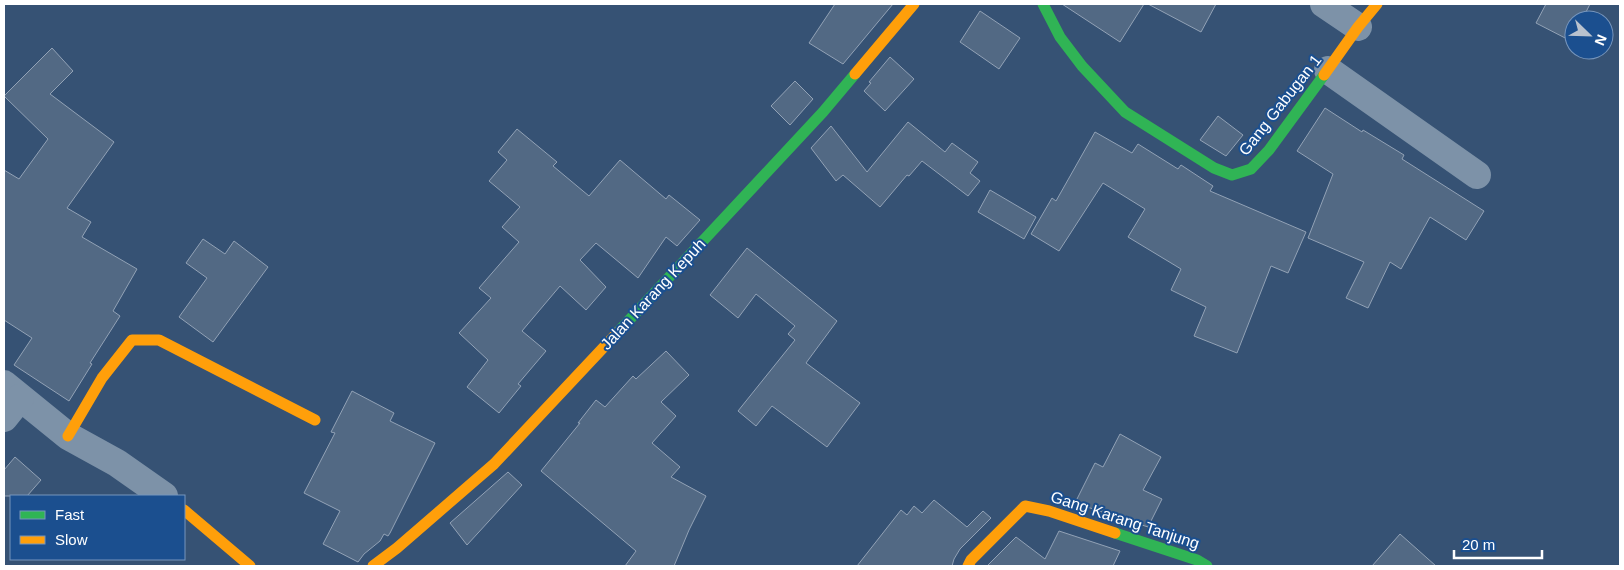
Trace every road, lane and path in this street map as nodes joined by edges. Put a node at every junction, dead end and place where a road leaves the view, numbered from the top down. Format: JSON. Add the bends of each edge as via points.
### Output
{"nodes":[{"id":1,"x":914,"y":4,"type":"edge"},
{"id":2,"x":1043,"y":4,"type":"edge"},
{"id":3,"x":1324,"y":4,"type":"edge"},
{"id":4,"x":1377,"y":4,"type":"edge"},
{"id":5,"x":1358,"y":26,"type":"junction"},
{"id":6,"x":1328,"y":70,"type":"junction"},
{"id":7,"x":1478,"y":175,"type":"dead end"},
{"id":8,"x":9,"y":400,"type":"edge"},
{"id":9,"x":315,"y":420,"type":"dead end"},
{"id":10,"x":68,"y":436,"type":"junction"},
{"id":11,"x":163,"y":495,"type":"edge"},
{"id":12,"x":185,"y":511,"type":"edge"},
{"id":13,"x":250,"y":566,"type":"edge"},
{"id":14,"x":373,"y":566,"type":"edge"},
{"id":15,"x":968,"y":566,"type":"edge"},
{"id":16,"x":1207,"y":566,"type":"edge"}],
"edges":[{"from":1,"to":14,"type":"street","name":"Jalan Karang Kepuh","via":[[823,112],[494,464]]},
{"from":2,"to":6,"type":"street","name":"Gang Gabugan 1","via":[[1060,37],[1082,66],[1125,112],[1214,168],[1232,174],[1251,170]]},
{"from":3,"to":5,"type":"street"},
{"from":4,"to":5,"type":"street","name":"Gang Gabugan 1"},
{"from":5,"to":6,"type":"street","name":"Gang Gabugan 1"},
{"from":6,"to":7,"type":"street"},
{"from":8,"to":10,"type":"street"},
{"from":9,"to":10,"type":"street","via":[[160,340],[132,340],[102,378]]},
{"from":10,"to":11,"type":"street","via":[[117,462]]},
{"from":12,"to":13,"type":"street"},
{"from":15,"to":16,"type":"street","name":"Gang Karang Tanjung","via":[[1025,506],[1049,510]]}]}
